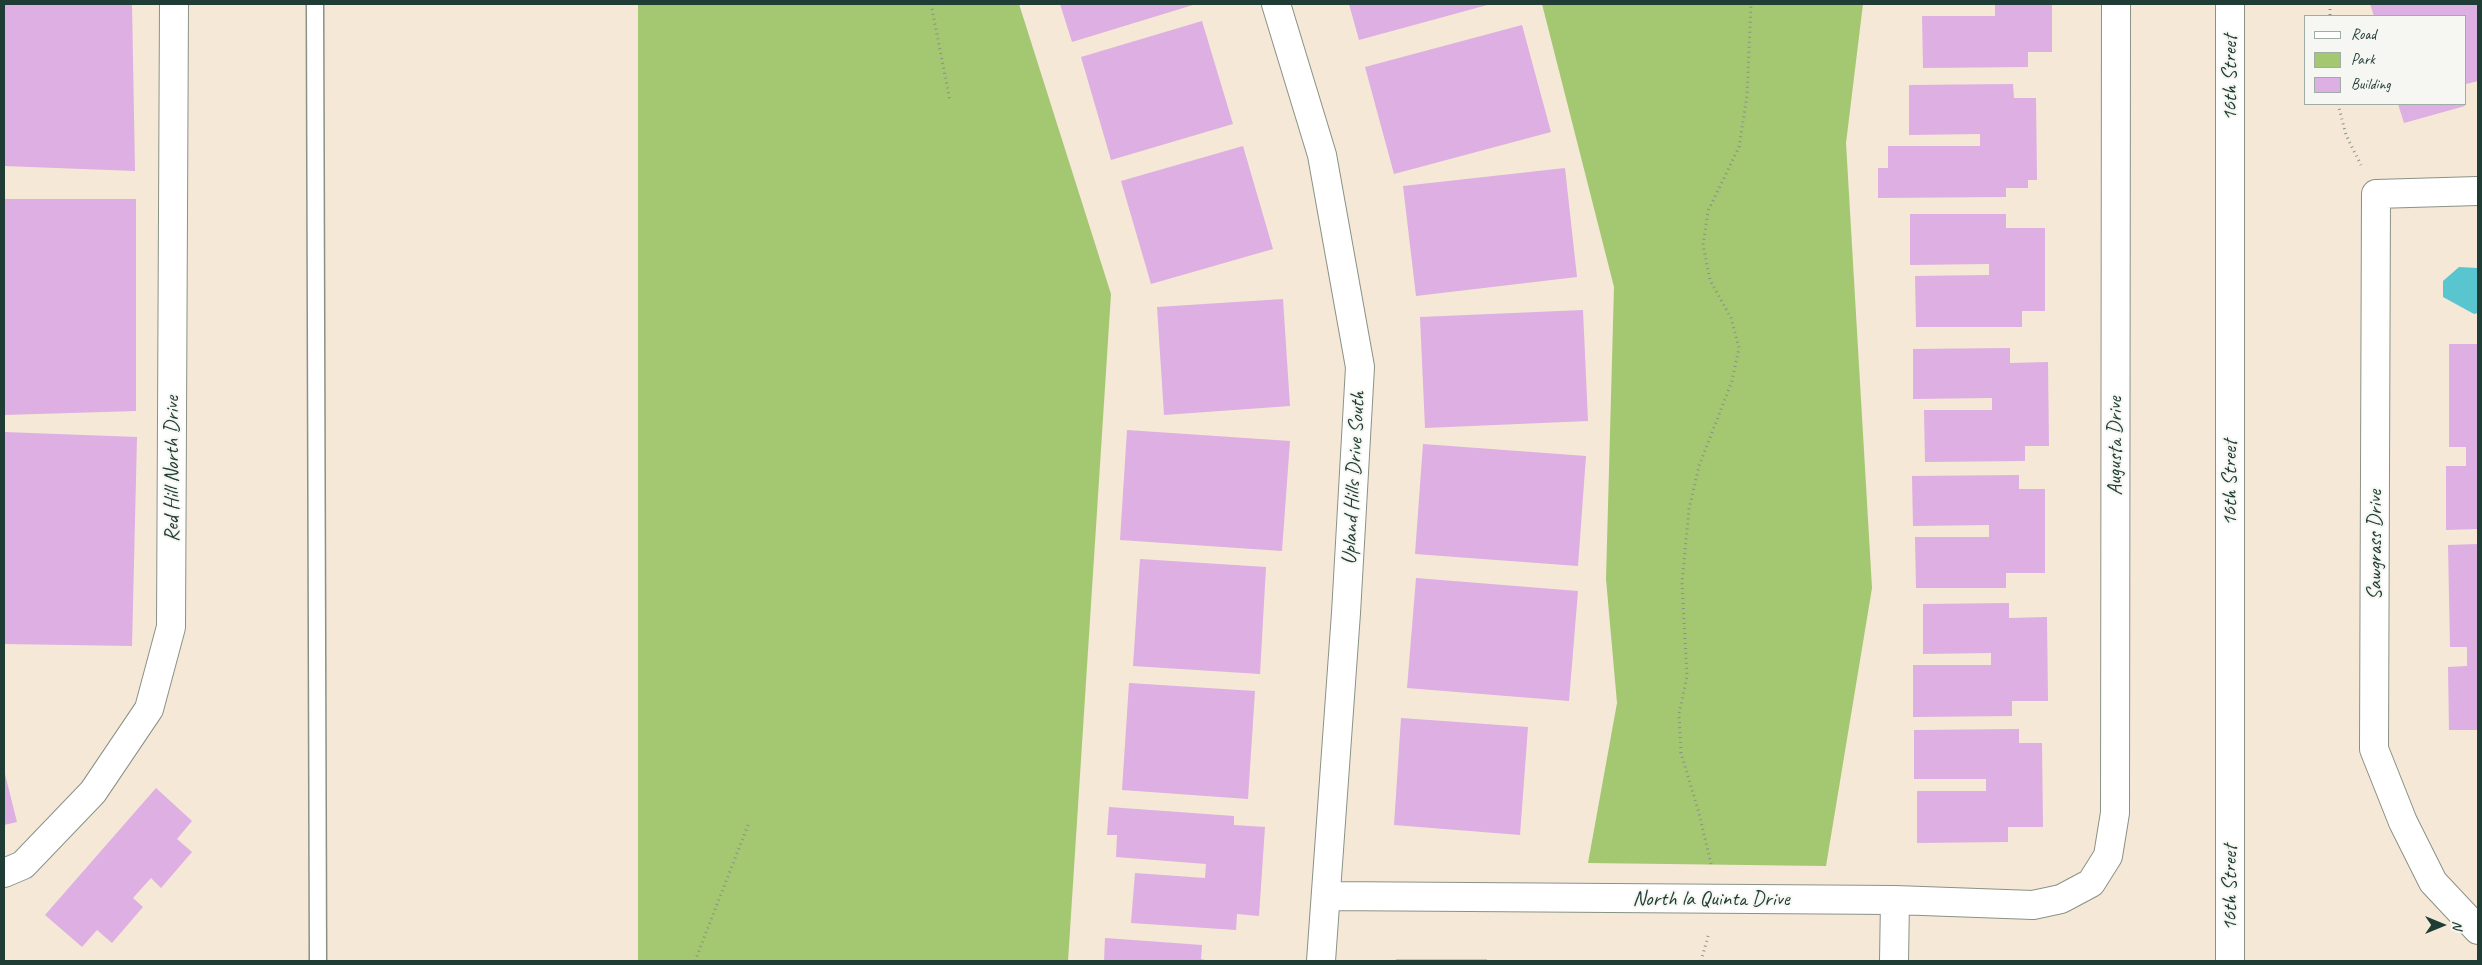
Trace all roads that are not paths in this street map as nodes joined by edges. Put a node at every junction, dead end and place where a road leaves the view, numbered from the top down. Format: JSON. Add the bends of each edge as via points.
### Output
{"nodes":[{"id":1,"x":174,"y":4,"type":"edge"},
{"id":2,"x":314,"y":4,"type":"edge"},
{"id":3,"x":1276,"y":4,"type":"edge"},
{"id":4,"x":2116,"y":4,"type":"edge"},
{"id":5,"x":2230,"y":4,"type":"edge"},
{"id":6,"x":2478,"y":191,"type":"edge"},
{"id":7,"x":4,"y":873,"type":"edge"},
{"id":8,"x":2091,"y":883,"type":"joint"},
{"id":9,"x":1327,"y":896,"type":"junction"},
{"id":10,"x":1895,"y":900,"type":"junction"},
{"id":11,"x":2478,"y":930,"type":"edge"},
{"id":12,"x":318,"y":961,"type":"edge"},
{"id":13,"x":1321,"y":961,"type":"edge"},
{"id":14,"x":1894,"y":961,"type":"edge"},
{"id":15,"x":2230,"y":961,"type":"edge"}],
"edges":[{"from":1,"to":7,"type":"street","name":"Red Hill North Drive","via":[[171,627],[149,709],[93,792],[23,865]]},
{"from":2,"to":12,"type":"lane"},
{"from":3,"to":9,"type":"street","name":"Upland Hills Drive South","via":[[1322,156],[1360,366]]},
{"from":4,"to":8,"type":"street","name":"Augusta Drive","via":[[2115,813],[2108,856]]},
{"from":5,"to":15,"type":"street","name":"16th Street"},
{"from":6,"to":11,"type":"street","name":"Sawgrass Drive","via":[[2376,194],[2374,749],[2403,822],[2433,882]]},
{"from":8,"to":10,"type":"street","name":"North la Quinta Drive","via":[[2061,899],[2033,905]]},
{"from":9,"to":10,"type":"street","name":"North la Quinta Drive"},
{"from":9,"to":13,"type":"street","name":"Upland Hills Drive South"},
{"from":10,"to":14,"type":"street"}]}
